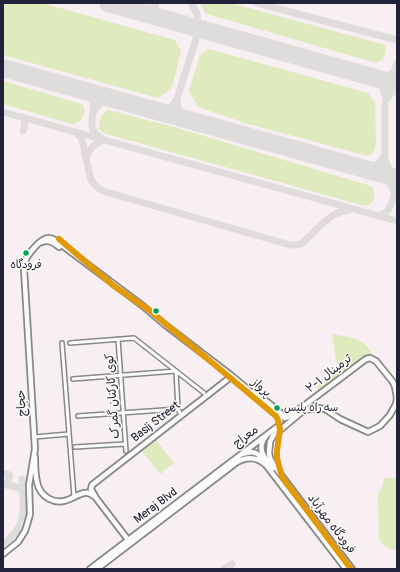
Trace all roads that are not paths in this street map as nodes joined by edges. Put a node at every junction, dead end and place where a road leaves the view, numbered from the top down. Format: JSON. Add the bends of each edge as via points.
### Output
{"nodes":[{"id":1,"x":37,"y":244,"type":"joint"},
{"id":2,"x":118,"y":339,"type":"junction"},
{"id":3,"x":62,"y":343,"type":"dead end"},
{"id":4,"x":70,"y":343,"type":"dead end"},
{"id":5,"x":176,"y":371,"type":"junction"},
{"id":6,"x":120,"y":376,"type":"junction"},
{"id":7,"x":232,"y":376,"type":"junction"},
{"id":8,"x":73,"y":379,"type":"dead end"},
{"id":9,"x":250,"y":391,"type":"junction"},
{"id":10,"x":204,"y":393,"type":"dead end"},
{"id":11,"x":178,"y":409,"type":"junction"},
{"id":12,"x":303,"y":409,"type":"junction"},
{"id":13,"x":123,"y":413,"type":"junction"},
{"id":14,"x":181,"y":415,"type":"junction"},
{"id":15,"x":78,"y":416,"type":"dead end"},
{"id":16,"x":288,"y":418,"type":"junction"},
{"id":17,"x":285,"y":426,"type":"junction"},
{"id":18,"x":270,"y":432,"type":"junction"},
{"id":19,"x":69,"y":434,"type":"junction"},
{"id":20,"x":34,"y":437,"type":"junction"},
{"id":21,"x":125,"y":444,"type":"junction"},
{"id":22,"x":75,"y":447,"type":"dead end"},
{"id":23,"x":34,"y":449,"type":"junction"},
{"id":24,"x":126,"y":451,"type":"dead end"},
{"id":25,"x":236,"y":460,"type":"junction"},
{"id":26,"x":286,"y":482,"type":"junction"},
{"id":27,"x":74,"y":497,"type":"junction"},
{"id":28,"x":96,"y":498,"type":"junction"},
{"id":29,"x":312,"y":514,"type":"junction"},
{"id":30,"x":307,"y":519,"type":"junction"},
{"id":31,"x":129,"y":542,"type":"junction"},
{"id":32,"x":3,"y":554,"type":"edge"},
{"id":33,"x":90,"y":569,"type":"edge"},
{"id":34,"x":97,"y":569,"type":"edge"},
{"id":35,"x":346,"y":569,"type":"edge"},
{"id":36,"x":352,"y":569,"type":"edge"}],
"edges":[{"from":1,"to":7,"type":"main road","name":"پرواز","via":[[44,239],[52,238]]},
{"from":1,"to":20,"type":"main road","name":"حجاج","via":[[24,264]]},
{"from":2,"to":4,"type":"street","name":"کوی کارکنان گمرک"},
{"from":2,"to":5,"type":"street","via":[[134,338]]},
{"from":2,"to":6,"type":"street","name":"کوی کارکنان گمرک"},
{"from":3,"to":19,"type":"street"},
{"from":5,"to":6,"type":"street"},
{"from":5,"to":10,"type":"street"},
{"from":5,"to":11,"type":"street"},
{"from":6,"to":8,"type":"street"},
{"from":6,"to":13,"type":"street","name":"کوی کارکنان گمرک"},
{"from":7,"to":9,"type":"main road","name":"پرواز"},
{"from":7,"to":14,"type":"main road","name":"Basij Street"},
{"from":9,"to":16,"type":"main road"},
{"from":9,"to":18,"type":"main road","name":"پرواز","via":[[280,418],[280,424]]},
{"from":11,"to":13,"type":"street"},
{"from":11,"to":14,"type":"street"},
{"from":12,"to":12,"type":"main road","name":"ترمینال ۱-۲","via":[[325,409],[368,432],[380,426],[390,415],[396,407],[397,398],[392,382],[376,360],[366,358]]},
{"from":12,"to":16,"type":"main road"},
{"from":13,"to":15,"type":"street"},
{"from":13,"to":21,"type":"street","name":"کوی کارکنان گمرک"},
{"from":14,"to":28,"type":"main road","name":"Basij Street","via":[[92,485],[91,489]]},
{"from":16,"to":17,"type":"main road"},
{"from":16,"to":17,"type":"main road"},
{"from":17,"to":26,"type":"main road","name":"فرودگاه مهرآباد","via":[[273,436],[269,453]]},
{"from":18,"to":25,"type":"main road","name":"معراج"},
{"from":18,"to":26,"type":"main road","via":[[264,438],[262,452]]},
{"from":19,"to":20,"type":"street"},
{"from":19,"to":27,"type":"street"},
{"from":20,"to":23,"type":"main road","name":"حجاج"},
{"from":21,"to":22,"type":"street"},
{"from":21,"to":24,"type":"street","name":"کوی کارکنان گمرک"},
{"from":23,"to":27,"type":"main road","via":[[37,482],[42,494],[57,501]]},
{"from":23,"to":32,"type":"main road","name":"حجاج","via":[[29,485],[28,525],[18,542]]},
{"from":25,"to":30,"type":"main road","name":"فرودگاه مهرآباد","via":[[252,458],[266,465]]},
{"from":25,"to":31,"type":"main road","name":"Meraj Blvd"},
{"from":26,"to":29,"type":"main road","name":"فرودگاه مهرآباد"},
{"from":27,"to":28,"type":"main road","via":[[85,493]]},
{"from":28,"to":31,"type":"main road"},
{"from":29,"to":30,"type":"main road"},
{"from":29,"to":36,"type":"main road","name":"فرودگاه مهرآباد"},
{"from":30,"to":35,"type":"main road","name":"فرودگاه مهرآباد"},
{"from":31,"to":33,"type":"main road","name":"Meraj Blvd"},
{"from":31,"to":34,"type":"main road","name":"Meraj Blvd"}]}
